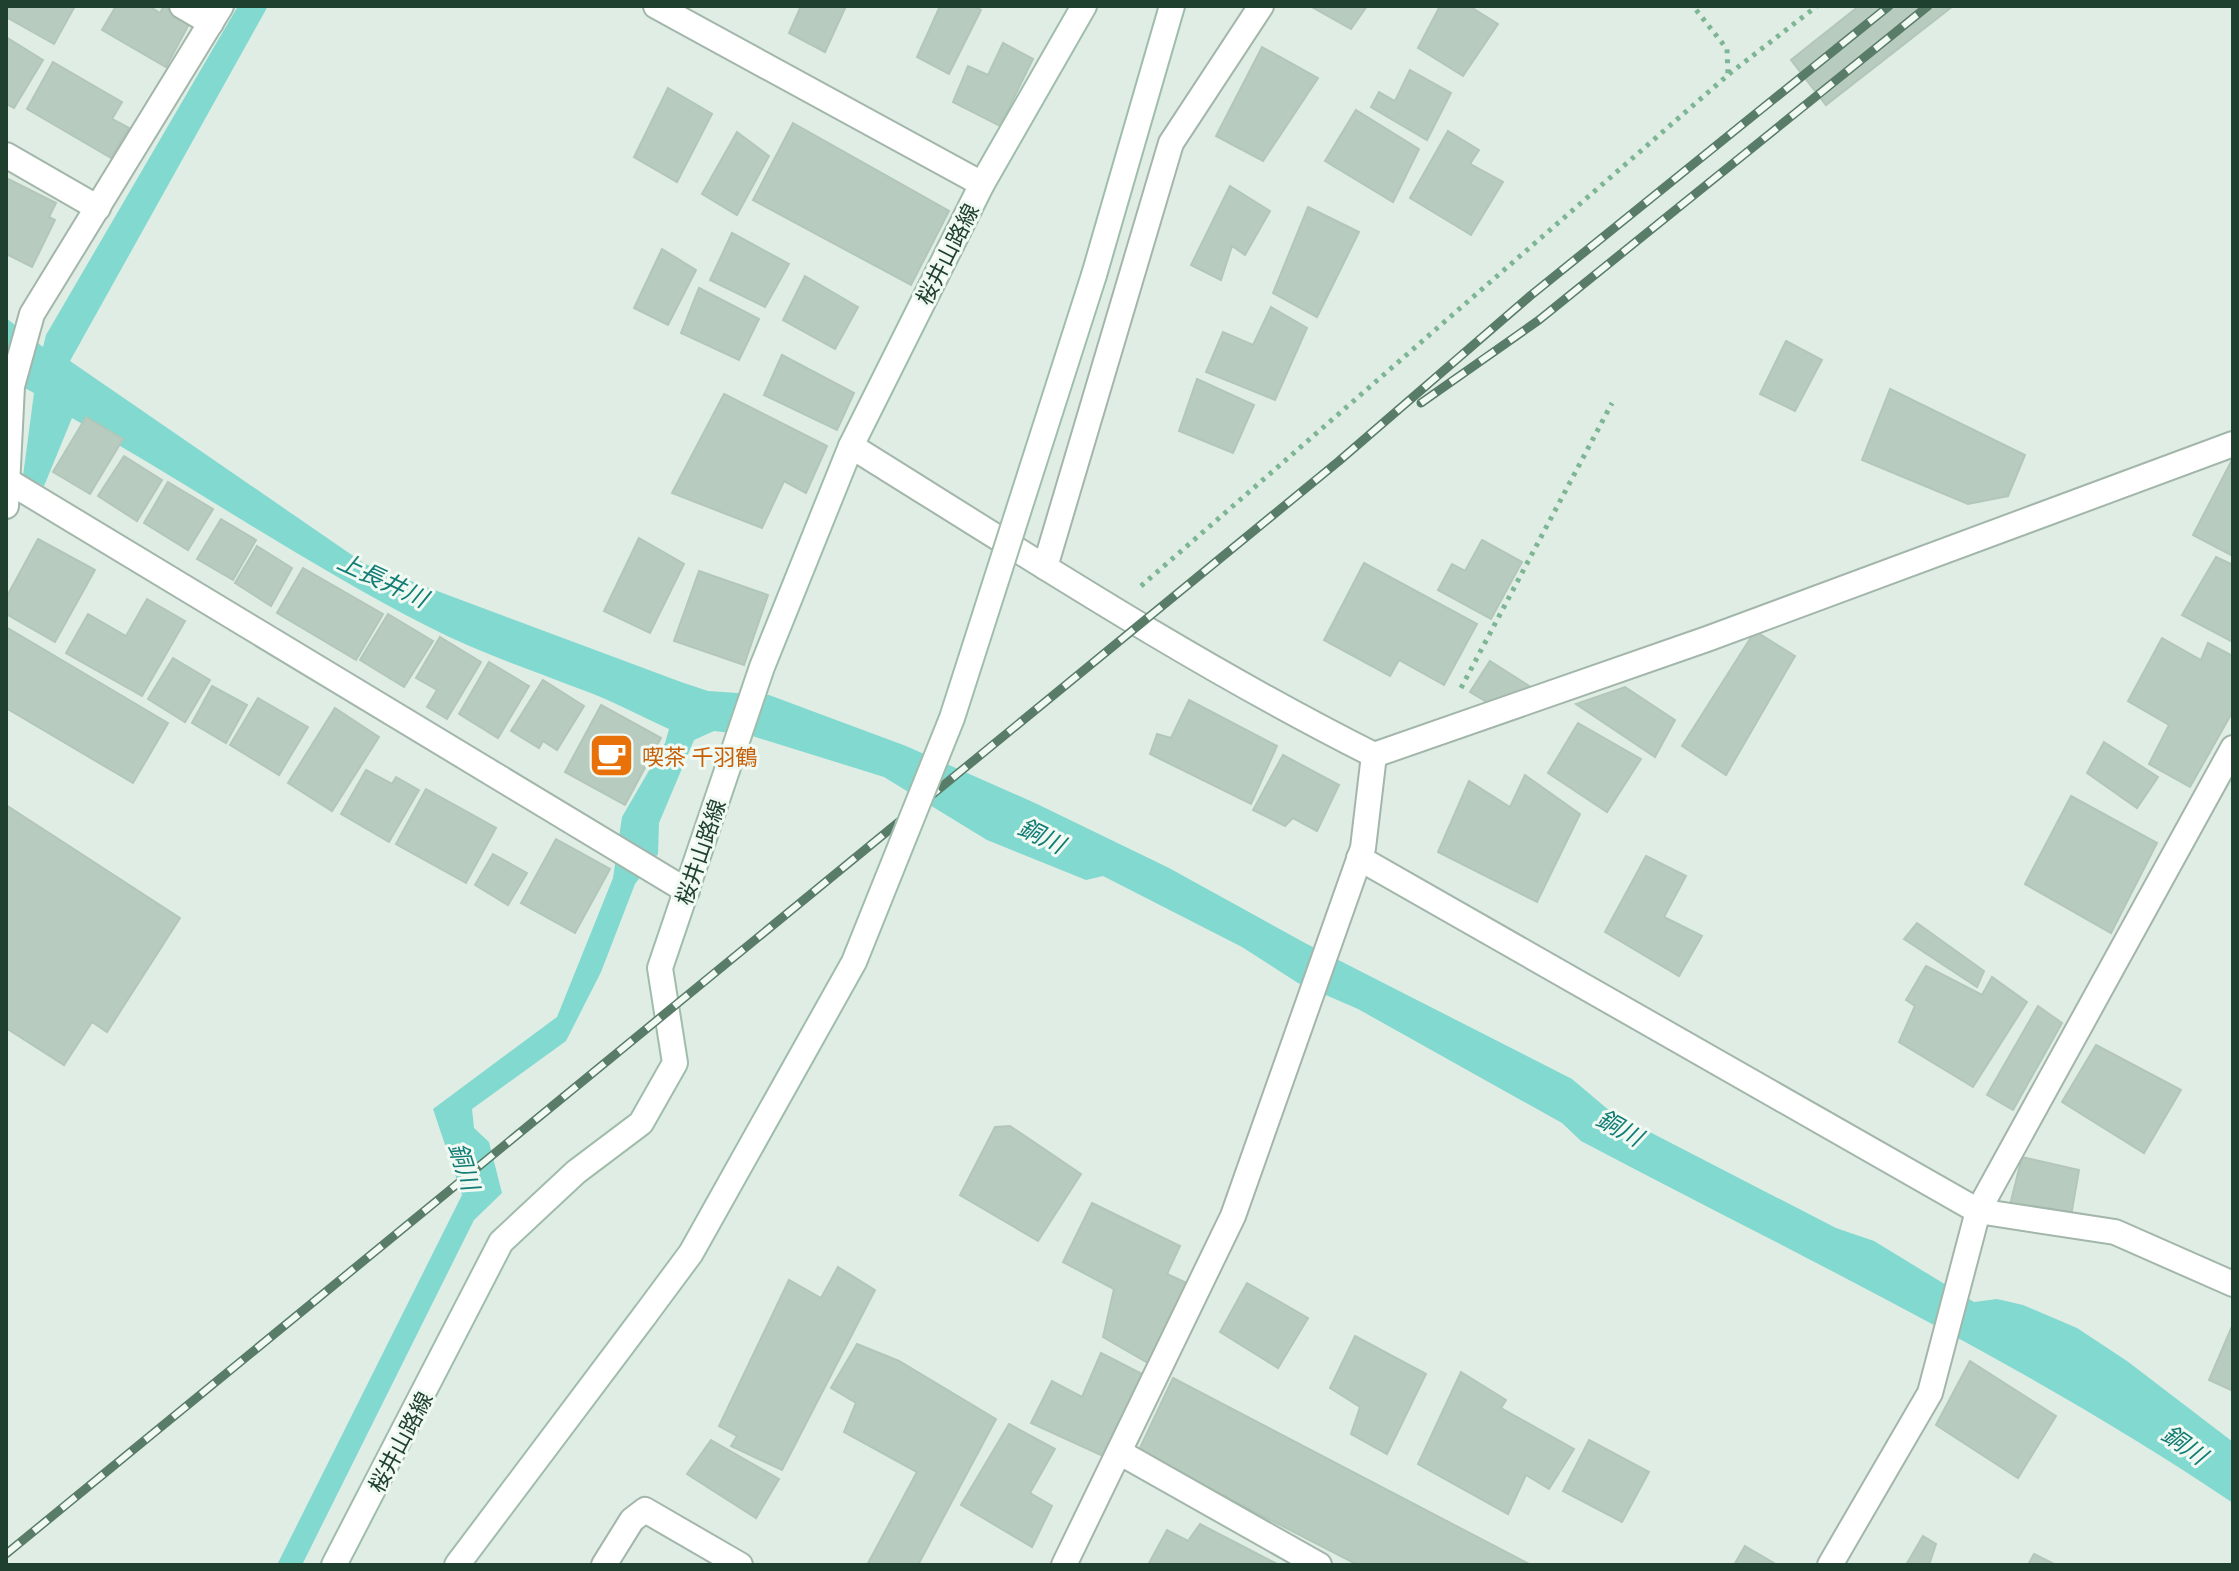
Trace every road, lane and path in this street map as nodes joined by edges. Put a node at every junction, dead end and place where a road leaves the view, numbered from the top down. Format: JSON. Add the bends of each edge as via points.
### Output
{"nodes":[{"id":1,"x":182,"y":6,"type":"edge"},
{"id":2,"x":656,"y":6,"type":"edge"},
{"id":3,"x":1084,"y":6,"type":"edge"},
{"id":4,"x":1172,"y":6,"type":"edge"},
{"id":5,"x":1261,"y":6,"type":"edge"},
{"id":6,"x":1693,"y":6,"type":"edge"},
{"id":7,"x":1817,"y":6,"type":"edge"},
{"id":8,"x":216,"y":15,"type":"edge"},
{"id":9,"x":1728,"y":75,"type":"junction"},
{"id":10,"x":6,"y":155,"type":"edge"},
{"id":11,"x":982,"y":184,"type":"junction"},
{"id":12,"x":98,"y":208,"type":"junction"},
{"id":13,"x":1612,"y":403,"type":"dead end"},
{"id":14,"x":2233,"y":444,"type":"edge"},
{"id":15,"x":851,"y":446,"type":"junction"},
{"id":16,"x":8,"y":481,"type":"edge"},
{"id":17,"x":6,"y":506,"type":"edge"},
{"id":18,"x":1045,"y":567,"type":"junction"},
{"id":19,"x":1113,"y":610,"type":"junction"},
{"id":20,"x":1438,"y":732,"type":"junction"},
{"id":21,"x":2233,"y":748,"type":"edge"},
{"id":22,"x":1374,"y":755,"type":"junction"},
{"id":23,"x":1359,"y":858,"type":"junction"},
{"id":24,"x":687,"y":891,"type":"junction"},
{"id":25,"x":1978,"y":1211,"type":"junction"},
{"id":26,"x":2233,"y":1284,"type":"edge"},
{"id":27,"x":1119,"y":1452,"type":"junction"},
{"id":28,"x":334,"y":1565,"type":"edge"},
{"id":29,"x":457,"y":1565,"type":"edge"},
{"id":30,"x":604,"y":1565,"type":"edge"},
{"id":31,"x":740,"y":1565,"type":"edge"},
{"id":32,"x":1064,"y":1565,"type":"edge"},
{"id":33,"x":1319,"y":1565,"type":"edge"},
{"id":34,"x":1830,"y":1565,"type":"edge"}],
"edges":[{"from":1,"to":8,"type":"street"},
{"from":2,"to":11,"type":"street"},
{"from":3,"to":11,"type":"street","name":"桜井山路線"},
{"from":4,"to":29,"type":"street","bridge":true,"via":[[1094,275],[952,718],[854,962],[691,1253]]},
{"from":5,"to":18,"type":"street","via":[[1171,143]]},
{"from":6,"to":9,"type":"path","via":[[1727,49]]},
{"from":7,"to":9,"type":"path"},
{"from":8,"to":12,"type":"street"},
{"from":9,"to":19,"type":"path"},
{"from":10,"to":12,"type":"street"},
{"from":11,"to":15,"type":"street","name":"桜井山路線"},
{"from":12,"to":16,"type":"street","via":[[32,314],[12,386]]},
{"from":13,"to":20,"type":"path"},
{"from":14,"to":20,"type":"street","via":[[1707,639]]},
{"from":15,"to":18,"type":"street"},
{"from":15,"to":24,"type":"street","name":"桜井山路線","via":[[762,667]]},
{"from":16,"to":17,"type":"street"},
{"from":16,"to":24,"type":"street"},
{"from":18,"to":19,"type":"street"},
{"from":19,"to":22,"type":"street"},
{"from":20,"to":22,"type":"street"},
{"from":21,"to":25,"type":"street"},
{"from":22,"to":23,"type":"street"},
{"from":23,"to":25,"type":"street"},
{"from":23,"to":27,"type":"street","via":[[1233,1216]]},
{"from":24,"to":28,"type":"street","name":"桜井山路線","via":[[660,968],[675,1063],[641,1123],[576,1172],[501,1242]]},
{"from":25,"to":26,"type":"street","via":[[2115,1232]]},
{"from":25,"to":34,"type":"street","via":[[1930,1393]]},
{"from":27,"to":32,"type":"street"},
{"from":27,"to":33,"type":"street"},
{"from":30,"to":31,"type":"street","via":[[632,1520],[645,1510]]}]}
